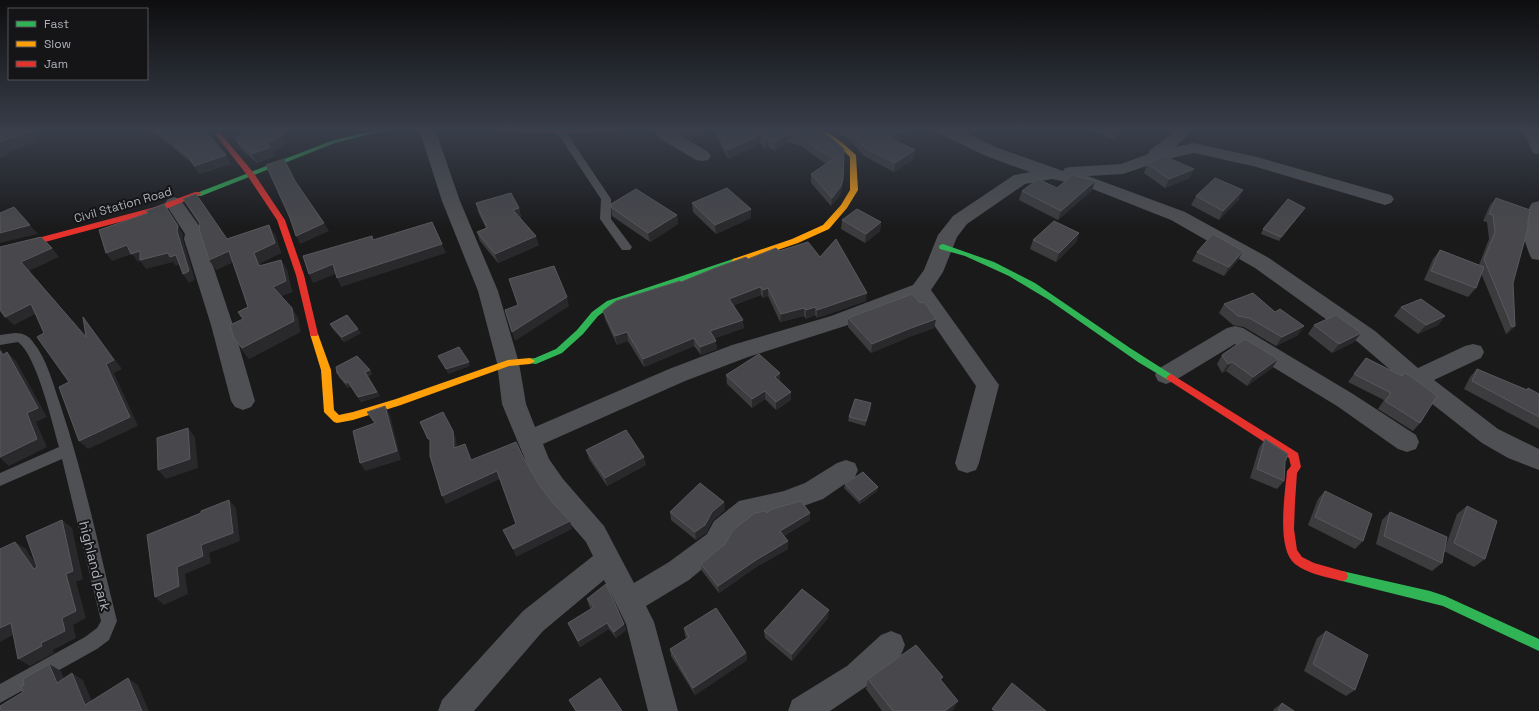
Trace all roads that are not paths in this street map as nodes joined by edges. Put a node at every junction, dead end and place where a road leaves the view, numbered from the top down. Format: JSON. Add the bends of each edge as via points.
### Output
{"nodes":[{"id":1,"x":241,"y":162,"type":"edge"},
{"id":2,"x":281,"y":162,"type":"edge"},
{"id":3,"x":438,"y":162,"type":"edge"},
{"id":4,"x":582,"y":162,"type":"edge"},
{"id":5,"x":854,"y":162,"type":"edge"},
{"id":6,"x":1020,"y":162,"type":"edge"},
{"id":7,"x":1141,"y":162,"type":"edge"},
{"id":8,"x":1258,"y":162,"type":"edge"},
{"id":9,"x":250,"y":174,"type":"junction"},
{"id":10,"x":1052,"y":174,"type":"junction"},
{"id":11,"x":1386,"y":199,"type":"dead end"},
{"id":12,"x":174,"y":203,"type":"junction"},
{"id":13,"x":1539,"y":207,"type":"edge"},
{"id":14,"x":626,"y":247,"type":"dead end"},
{"id":15,"x":943,"y":247,"type":"junction"},
{"id":16,"x":0,"y":251,"type":"edge"},
{"id":17,"x":1539,"y":254,"type":"edge"},
{"id":18,"x":920,"y":290,"type":"junction"},
{"id":19,"x":0,"y":340,"type":"edge"},
{"id":20,"x":1473,"y":352,"type":"dead end"},
{"id":21,"x":508,"y":363,"type":"junction"},
{"id":22,"x":1166,"y":375,"type":"junction"},
{"id":23,"x":1416,"y":379,"type":"junction"},
{"id":24,"x":243,"y":401,"type":"dead end"},
{"id":25,"x":529,"y":440,"type":"junction"},
{"id":26,"x":1407,"y":442,"type":"dead end"},
{"id":27,"x":68,"y":450,"type":"junction"},
{"id":28,"x":1539,"y":460,"type":"edge"},
{"id":29,"x":966,"y":463,"type":"dead end"},
{"id":30,"x":846,"y":470,"type":"dead end"},
{"id":31,"x":0,"y":480,"type":"edge"},
{"id":32,"x":608,"y":560,"type":"junction"},
{"id":33,"x":629,"y":601,"type":"junction"},
{"id":34,"x":891,"y":645,"type":"dead end"},
{"id":35,"x":1539,"y":645,"type":"edge"},
{"id":36,"x":0,"y":694,"type":"edge"},
{"id":37,"x":453,"y":711,"type":"edge"},
{"id":38,"x":663,"y":711,"type":"edge"},
{"id":39,"x":803,"y":711,"type":"edge"}],
"edges":[{"from":1,"to":9,"type":"street"},
{"from":2,"to":9,"type":"street","name":"Civil Station Road"},
{"from":3,"to":21,"type":"street","via":[[488,291]]},
{"from":4,"to":14,"type":"lane","via":[[606,199],[606,219]]},
{"from":5,"to":21,"type":"street","via":[[854,190],[826,227],[795,241],[610,303],[595,314],[559,351],[536,361]]},
{"from":6,"to":10,"type":"street"},
{"from":7,"to":10,"type":"street","via":[[1123,169]]},
{"from":8,"to":11,"type":"street"},
{"from":9,"to":12,"type":"street","name":"Civil Station Road"},
{"from":9,"to":21,"type":"street","via":[[281,220],[298,268],[315,341],[326,370],[329,412],[334,417],[337,419],[353,416]]},
{"from":10,"to":15,"type":"street","via":[[1020,179],[977,207],[960,220],[948,235]]},
{"from":10,"to":23,"type":"street","via":[[1090,182],[1178,216],[1256,259],[1368,337]]},
{"from":12,"to":16,"type":"street","name":"Civil Station Road"},
{"from":12,"to":24,"type":"street","via":[[195,234],[194,239]]},
{"from":13,"to":17,"type":"street","via":[[1532,228]]},
{"from":15,"to":18,"type":"street","via":[[933,272]]},
{"from":15,"to":22,"type":"street","via":[[961,251],[1010,272],[1069,308]]},
{"from":18,"to":25,"type":"street","via":[[838,321],[740,351],[677,375]]},
{"from":18,"to":29,"type":"street","via":[[988,385]]},
{"from":19,"to":27,"type":"lane","name":"highland park","via":[[15,337],[25,341],[36,357]]},
{"from":20,"to":23,"type":"street"},
{"from":21,"to":25,"type":"street","via":[[514,404]]},
{"from":22,"to":26,"type":"street","via":[[1235,334],[1345,400]]},
{"from":22,"to":35,"type":"street","via":[[1294,456],[1296,467],[1292,471],[1289,543],[1294,556],[1310,567],[1353,580],[1445,601]]},
{"from":23,"to":28,"type":"street","via":[[1490,436]]},
{"from":25,"to":32,"type":"street","via":[[539,464],[554,487],[595,534]]},
{"from":27,"to":31,"type":"lane"},
{"from":27,"to":36,"type":"lane","name":"highland park","via":[[109,621],[103,634],[91,643]]},
{"from":30,"to":33,"type":"street","via":[[814,491],[784,502],[748,508],[723,529],[716,542],[685,566]]},
{"from":32,"to":33,"type":"street"},
{"from":32,"to":37,"type":"street","via":[[533,621]]},
{"from":33,"to":38,"type":"street","via":[[640,622]]},
{"from":34,"to":39,"type":"street","via":[[857,676]]}]}
